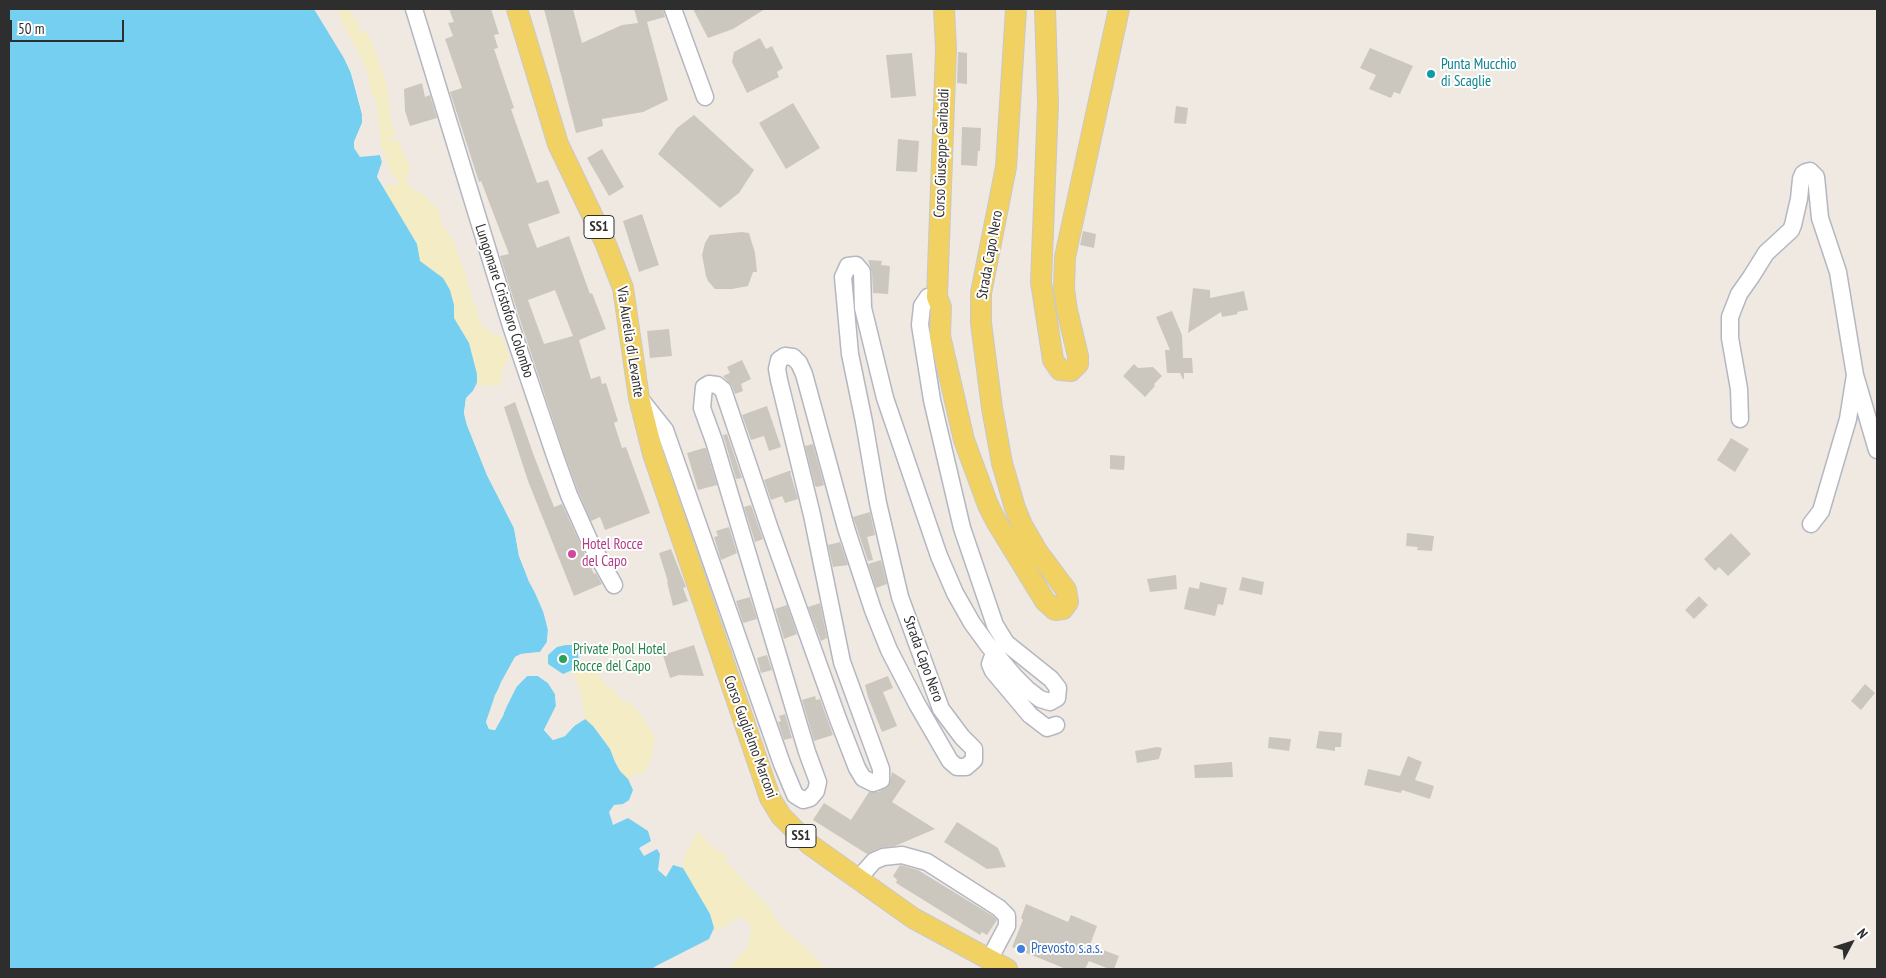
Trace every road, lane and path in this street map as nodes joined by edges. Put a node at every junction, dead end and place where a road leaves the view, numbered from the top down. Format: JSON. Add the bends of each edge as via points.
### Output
{"nodes":[{"id":1,"x":414,"y":9,"type":"edge"},
{"id":2,"x":517,"y":9,"type":"edge"},
{"id":3,"x":673,"y":9,"type":"edge"},
{"id":4,"x":944,"y":9,"type":"edge"},
{"id":5,"x":1016,"y":9,"type":"edge"},
{"id":6,"x":1045,"y":9,"type":"edge"},
{"id":7,"x":1118,"y":9,"type":"edge"},
{"id":8,"x":705,"y":97,"type":"dead end"},
{"id":9,"x":937,"y":296,"type":"junction"},
{"id":10,"x":1855,"y":375,"type":"junction"},
{"id":11,"x":639,"y":398,"type":"junction"},
{"id":12,"x":1740,"y":419,"type":"dead end"},
{"id":13,"x":1877,"y":450,"type":"edge"},
{"id":14,"x":653,"y":454,"type":"joint"},
{"id":15,"x":1811,"y":524,"type":"dead end"},
{"id":16,"x":614,"y":585,"type":"dead end"},
{"id":17,"x":994,"y":653,"type":"junction"},
{"id":18,"x":1056,"y":725,"type":"dead end"},
{"id":19,"x":858,"y":879,"type":"junction"},
{"id":20,"x":998,"y":965,"type":"edge"}],
"edges":[{"from":1,"to":16,"type":"street","name":"Lungomare Cristoforo Colombo","via":[[511,326],[556,456],[590,542]]},
{"from":2,"to":11,"type":"main road","name":"Via Aurelia di Levante","number":"SS1","via":[[558,144],[605,242],[623,288]]},
{"from":3,"to":8,"type":"street"},
{"from":4,"to":9,"type":"main road","name":"Corso Giuseppe Garibaldi","via":[[946,49]]},
{"from":5,"to":9,"type":"main road","name":"Strada Capo Nero","via":[[1006,166],[982,293],[981,323],[992,408],[1007,483],[1022,525],[1066,590],[1068,602],[1063,609],[1055,610],[1045,601],[996,521],[977,478],[945,362],[940,336],[941,307]]},
{"from":6,"to":7,"type":"main road","via":[[1048,103],[1041,282],[1054,360],[1060,370],[1071,371],[1078,364],[1078,356],[1064,289],[1064,257]]},
{"from":9,"to":17,"type":"street","name":"Strada Capo Nero","via":[[928,297],[922,306],[920,325],[932,400],[962,528],[995,625],[1006,643],[1051,679],[1058,688],[1057,698],[1050,702],[1040,699]]},
{"from":10,"to":12,"type":"street","via":[[1838,272],[1820,218],[1816,177],[1806,172],[1801,179],[1794,226],[1766,253],[1739,294],[1730,318]]},
{"from":10,"to":13,"type":"street"},
{"from":10,"to":15,"type":"street","via":[[1848,419],[1821,511]]},
{"from":11,"to":14,"type":"main road","name":"Via Aurelia di Levante","number":"SS1"},
{"from":11,"to":17,"type":"street","name":"Strada Capo Nero","via":[[665,430],[795,795],[803,800],[810,798],[818,782],[702,408],[704,387],[709,384],[723,390],[779,556],[857,768],[863,778],[873,783],[881,780],[881,769],[842,662],[812,515],[779,380],[779,360],[785,356],[793,357],[804,374],[846,528],[889,650],[950,761],[960,768],[969,766],[974,760],[974,749],[941,709],[931,686],[900,597],[878,503],[850,354],[844,295],[848,266],[856,265],[862,272],[863,308],[885,398],[939,556],[972,623]]},
{"from":14,"to":19,"type":"main road","name":"Corso Guglielmo Marconi","number":"SS1","via":[[770,798],[781,816],[809,844]]},
{"from":17,"to":18,"type":"street","via":[[990,664],[993,671],[1030,715],[1047,728]]},
{"from":19,"to":20,"type":"main road","name":"Corso Guglielmo Marconi","number":"SS1","via":[[913,918]]},
{"from":19,"to":20,"type":"street","via":[[874,861],[892,855],[915,858],[935,867],[1007,916]]}]}
